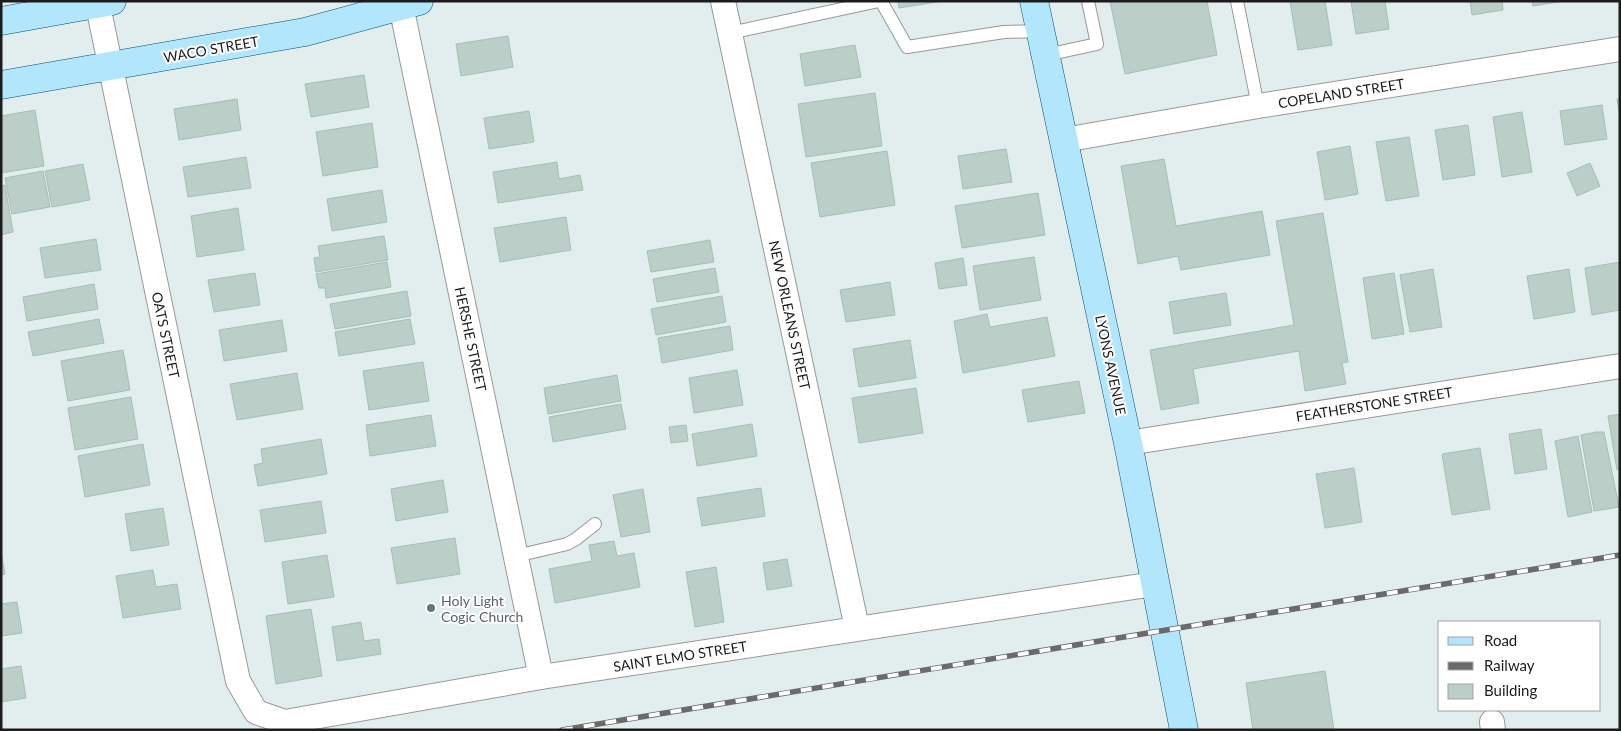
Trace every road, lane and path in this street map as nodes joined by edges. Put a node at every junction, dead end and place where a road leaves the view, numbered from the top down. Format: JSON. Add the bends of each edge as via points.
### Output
{"nodes":[{"id":1,"x":723,"y":1,"type":"edge"},
{"id":2,"x":880,"y":1,"type":"edge"},
{"id":3,"x":1034,"y":1,"type":"edge"},
{"id":4,"x":1088,"y":1,"type":"edge"},
{"id":5,"x":1237,"y":1,"type":"edge"},
{"id":6,"x":102,"y":2,"type":"edge"},
{"id":7,"x":407,"y":3,"type":"edge"},
{"id":8,"x":860,"y":3,"type":"edge"},
{"id":9,"x":1,"y":20,"type":"edge"},
{"id":10,"x":730,"y":33,"type":"junction"},
{"id":11,"x":1043,"y":43,"type":"junction"},
{"id":12,"x":1620,"y":49,"type":"edge"},
{"id":13,"x":110,"y":67,"type":"junction"},
{"id":14,"x":1,"y":85,"type":"edge"},
{"id":15,"x":1258,"y":106,"type":"junction"},
{"id":16,"x":1064,"y":140,"type":"junction"},
{"id":17,"x":1620,"y":366,"type":"edge"},
{"id":18,"x":1128,"y":443,"type":"junction"},
{"id":19,"x":595,"y":524,"type":"dead end"},
{"id":20,"x":516,"y":556,"type":"junction"},
{"id":21,"x":1154,"y":584,"type":"junction"},
{"id":22,"x":857,"y":628,"type":"junction"},
{"id":23,"x":236,"y":669,"type":"joint"},
{"id":24,"x":541,"y":678,"type":"junction"},
{"id":25,"x":1184,"y":730,"type":"edge"}],
"edges":[{"from":1,"to":10,"type":"street","name":"NEW ORLEANS STREET"},
{"from":2,"to":8,"type":"lane"},
{"from":2,"to":11,"type":"lane","via":[[906,48],[1004,32]]},
{"from":3,"to":11,"type":"street","name":"LYONS AVENUE"},
{"from":4,"to":11,"type":"lane","via":[[1097,44]]},
{"from":5,"to":15,"type":"lane"},
{"from":6,"to":9,"type":"street"},
{"from":6,"to":13,"type":"street","name":"OATS STREET"},
{"from":7,"to":13,"type":"street","name":"WACO STREET","via":[[305,32]]},
{"from":7,"to":20,"type":"street","name":"HERSHE STREET"},
{"from":8,"to":10,"type":"lane"},
{"from":10,"to":22,"type":"street","name":"NEW ORLEANS STREET"},
{"from":11,"to":16,"type":"street","name":"LYONS AVENUE"},
{"from":12,"to":15,"type":"street","name":"COPELAND STREET"},
{"from":13,"to":14,"type":"street","name":"WACO STREET"},
{"from":13,"to":23,"type":"street","name":"OATS STREET"},
{"from":15,"to":16,"type":"street","name":"COPELAND STREET"},
{"from":16,"to":18,"type":"street","name":"LYONS AVENUE"},
{"from":17,"to":18,"type":"street","name":"FEATHERSTONE STREET"},
{"from":18,"to":21,"type":"street","name":"LYONS AVENUE"},
{"from":19,"to":20,"type":"lane","via":[[566,544]]},
{"from":20,"to":24,"type":"street","name":"HERSHE STREET"},
{"from":21,"to":22,"type":"street","name":"SAINT ELMO STREET"},
{"from":21,"to":25,"type":"street","name":"LYONS AVENUE"},
{"from":22,"to":24,"type":"street","name":"SAINT ELMO STREET"},
{"from":23,"to":24,"type":"street","name":"SAINT ELMO STREET","via":[[238,681],[256,712],[285,722]]}]}
